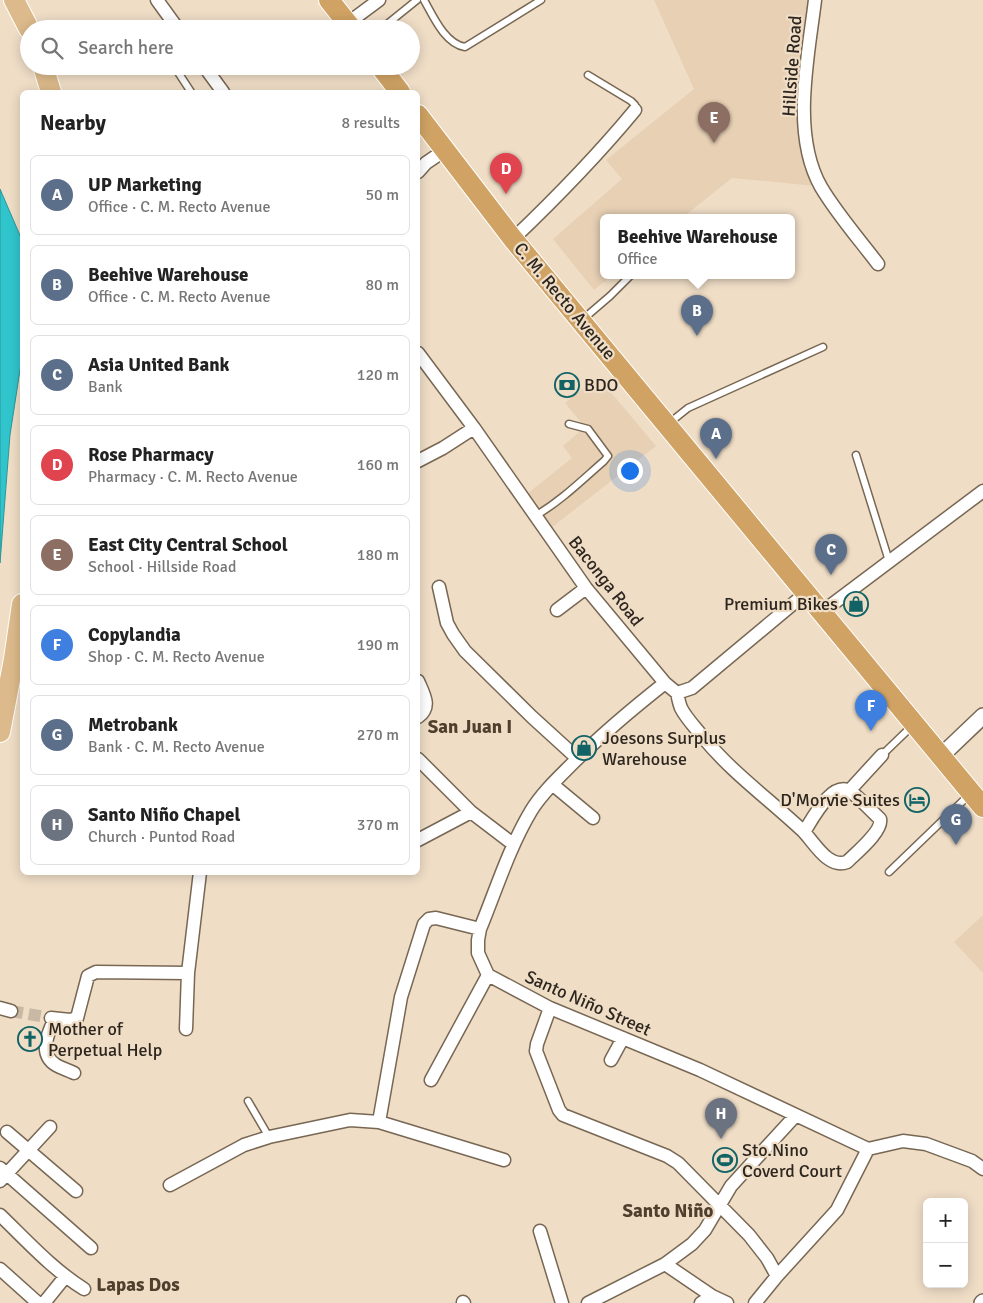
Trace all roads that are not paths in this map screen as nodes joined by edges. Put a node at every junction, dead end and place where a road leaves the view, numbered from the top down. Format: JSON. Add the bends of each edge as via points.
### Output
{"nodes":[{"id":1,"x":14,"y":0,"type":"edge"},
{"id":2,"x":157,"y":0,"type":"edge"},
{"id":3,"x":330,"y":0,"type":"edge"},
{"id":4,"x":378,"y":0,"type":"edge"},
{"id":5,"x":417,"y":0,"type":"edge"},
{"id":6,"x":424,"y":0,"type":"edge"},
{"id":7,"x":541,"y":0,"type":"edge"},
{"id":8,"x":815,"y":0,"type":"edge"},
{"id":9,"x":24,"y":20,"type":"edge"},
{"id":10,"x":171,"y":20,"type":"edge"},
{"id":11,"x":345,"y":20,"type":"edge"},
{"id":12,"x":356,"y":20,"type":"edge"},
{"id":13,"x":392,"y":20,"type":"edge"},
{"id":14,"x":46,"y":75,"type":"edge"},
{"id":15,"x":180,"y":75,"type":"edge"},
{"id":16,"x":211,"y":75,"type":"edge"},
{"id":17,"x":387,"y":75,"type":"edge"},
{"id":18,"x":588,"y":75,"type":"dead end"},
{"id":19,"x":50,"y":90,"type":"edge"},
{"id":20,"x":190,"y":90,"type":"edge"},
{"id":21,"x":222,"y":90,"type":"edge"},
{"id":22,"x":398,"y":90,"type":"edge"},
{"id":23,"x":635,"y":110,"type":"joint"},
{"id":24,"x":420,"y":118,"type":"edge"},
{"id":25,"x":445,"y":150,"type":"junction"},
{"id":26,"x":420,"y":170,"type":"edge"},
{"id":27,"x":513,"y":238,"type":"junction"},
{"id":28,"x":878,"y":264,"type":"dead end"},
{"id":29,"x":627,"y":279,"type":"edge"},
{"id":30,"x":582,"y":321,"type":"junction"},
{"id":31,"x":823,"y":347,"type":"dead end"},
{"id":32,"x":420,"y":356,"type":"edge"},
{"id":33,"x":569,"y":424,"type":"dead end"},
{"id":34,"x":667,"y":424,"type":"junction"},
{"id":35,"x":474,"y":428,"type":"junction"},
{"id":36,"x":856,"y":455,"type":"dead end"},
{"id":37,"x":420,"y":460,"type":"edge"},
{"id":38,"x":983,"y":491,"type":"edge"},
{"id":39,"x":535,"y":516,"type":"junction"},
{"id":40,"x":889,"y":561,"type":"junction"},
{"id":41,"x":439,"y":587,"type":"dead end"},
{"id":42,"x":586,"y":588,"type":"junction"},
{"id":43,"x":806,"y":593,"type":"junction"},
{"id":44,"x":556,"y":610,"type":"dead end"},
{"id":45,"x":822,"y":612,"type":"junction"},
{"id":46,"x":20,"y":618,"type":"edge"},
{"id":47,"x":665,"y":683,"type":"junction"},
{"id":48,"x":420,"y":686,"type":"edge"},
{"id":49,"x":677,"y":693,"type":"junction"},
{"id":50,"x":420,"y":715,"type":"edge"},
{"id":51,"x":983,"y":716,"type":"edge"},
{"id":52,"x":914,"y":724,"type":"junction"},
{"id":53,"x":0,"y":732,"type":"edge"},
{"id":54,"x":882,"y":755,"type":"joint"},
{"id":55,"x":940,"y":756,"type":"junction"},
{"id":56,"x":577,"y":758,"type":"junction"},
{"id":57,"x":420,"y":761,"type":"edge"},
{"id":58,"x":552,"y":784,"type":"junction"},
{"id":59,"x":849,"y":790,"type":"junction"},
{"id":60,"x":977,"y":800,"type":"edge"},
{"id":61,"x":471,"y":812,"type":"junction"},
{"id":62,"x":593,"y":818,"type":"dead end"},
{"id":63,"x":804,"y":832,"type":"junction"},
{"id":64,"x":420,"y":839,"type":"edge"},
{"id":65,"x":513,"y":844,"type":"junction"},
{"id":66,"x":889,"y":872,"type":"dead end"},
{"id":67,"x":200,"y":875,"type":"edge"},
{"id":68,"x":480,"y":929,"type":"junction"},
{"id":69,"x":188,"y":973,"type":"junction"},
{"id":70,"x":488,"y":975,"type":"junction"},
{"id":71,"x":550,"y":1008,"type":"junction"},
{"id":72,"x":186,"y":1029,"type":"dead end"},
{"id":73,"x":623,"y":1038,"type":"junction"},
{"id":74,"x":611,"y":1060,"type":"dead end"},
{"id":75,"x":74,"y":1073,"type":"dead end"},
{"id":76,"x":431,"y":1080,"type":"dead end"},
{"id":77,"x":248,"y":1101,"type":"dead end"},
{"id":78,"x":796,"y":1115,"type":"junction"},
{"id":79,"x":379,"y":1122,"type":"junction"},
{"id":80,"x":50,"y":1127,"type":"dead end"},
{"id":81,"x":7,"y":1132,"type":"dead end"},
{"id":82,"x":269,"y":1137,"type":"junction"},
{"id":83,"x":868,"y":1149,"type":"junction"},
{"id":84,"x":28,"y":1151,"type":"junction"},
{"id":85,"x":504,"y":1160,"type":"dead end"},
{"id":86,"x":983,"y":1169,"type":"edge"},
{"id":87,"x":2,"y":1174,"type":"edge"},
{"id":88,"x":170,"y":1185,"type":"dead end"},
{"id":89,"x":76,"y":1190,"type":"dead end"},
{"id":90,"x":719,"y":1206,"type":"junction"},
{"id":91,"x":0,"y":1215,"type":"edge"},
{"id":92,"x":540,"y":1231,"type":"dead end"},
{"id":93,"x":91,"y":1248,"type":"dead end"},
{"id":94,"x":665,"y":1264,"type":"junction"},
{"id":95,"x":0,"y":1269,"type":"edge"},
{"id":96,"x":777,"y":1276,"type":"junction"},
{"id":97,"x":65,"y":1277,"type":"junction"},
{"id":98,"x":84,"y":1289,"type":"dead end"},
{"id":99,"x":706,"y":1300,"type":"edge"},
{"id":100,"x":38,"y":1303,"type":"edge"},
{"id":101,"x":44,"y":1303,"type":"edge"},
{"id":102,"x":562,"y":1303,"type":"edge"},
{"id":103,"x":588,"y":1303,"type":"edge"},
{"id":104,"x":727,"y":1303,"type":"edge"},
{"id":105,"x":756,"y":1303,"type":"edge"}],
"edges":[{"from":1,"to":9,"type":"main road"},
{"from":2,"to":10,"type":"street"},
{"from":3,"to":11,"type":"highway"},
{"from":4,"to":12,"type":"street"},
{"from":5,"to":13,"type":"lane"},
{"from":6,"to":7,"type":"lane","via":[[451,40],[465,47]]},
{"from":8,"to":28,"type":"street","name":"Hillside Road","via":[[804,96],[809,156],[822,188]]},
{"from":14,"to":19,"type":"main road"},
{"from":15,"to":20,"type":"lane"},
{"from":16,"to":21,"type":"street"},
{"from":17,"to":22,"type":"highway"},
{"from":18,"to":23,"type":"lane","via":[[631,101]]},
{"from":23,"to":27,"type":"street","via":[[583,170]]},
{"from":24,"to":25,"type":"highway","name":"C. M. Recto Avenue"},
{"from":25,"to":26,"type":"street"},
{"from":25,"to":27,"type":"highway","name":"C. M. Recto Avenue"},
{"from":27,"to":30,"type":"highway","name":"C. M. Recto Avenue"},
{"from":29,"to":30,"type":"lane"},
{"from":30,"to":34,"type":"highway","name":"C. M. Recto Avenue"},
{"from":31,"to":34,"type":"lane","via":[[688,408]]},
{"from":32,"to":35,"type":"street","name":"Baconga Road"},
{"from":33,"to":39,"type":"lane","via":[[588,429],[608,456]]},
{"from":34,"to":43,"type":"highway","name":"C. M. Recto Avenue"},
{"from":35,"to":37,"type":"street"},
{"from":35,"to":39,"type":"street","name":"Baconga Road"},
{"from":36,"to":40,"type":"lane"},
{"from":38,"to":40,"type":"street"},
{"from":39,"to":42,"type":"street","name":"Baconga Road"},
{"from":40,"to":45,"type":"street"},
{"from":41,"to":56,"type":"street","via":[[447,622],[465,651]]},
{"from":42,"to":44,"type":"street"},
{"from":42,"to":47,"type":"street","name":"Baconga Road"},
{"from":43,"to":45,"type":"highway","name":"C. M. Recto Avenue"},
{"from":43,"to":49,"type":"street","via":[[692,688]]},
{"from":45,"to":52,"type":"highway","name":"C. M. Recto Avenue"},
{"from":46,"to":53,"type":"main road"},
{"from":47,"to":49,"type":"street","name":"Baconga Road"},
{"from":47,"to":56,"type":"street","via":[[620,718]]},
{"from":48,"to":50,"type":"street","via":[[427,705]]},
{"from":49,"to":63,"type":"street","via":[[681,708],[712,748],[765,800]]},
{"from":51,"to":55,"type":"street"},
{"from":52,"to":54,"type":"lane"},
{"from":52,"to":55,"type":"highway","name":"C. M. Recto Avenue"},
{"from":54,"to":59,"type":"street"},
{"from":55,"to":60,"type":"highway","name":"C. M. Recto Avenue"},
{"from":56,"to":58,"type":"street"},
{"from":57,"to":61,"type":"street"},
{"from":58,"to":62,"type":"street"},
{"from":58,"to":65,"type":"street","via":[[532,809]]},
{"from":59,"to":63,"type":"street","via":[[837,790],[831,794]]},
{"from":59,"to":63,"type":"street","via":[[881,823],[880,828],[847,862],[836,863],[828,858]]},
{"from":60,"to":66,"type":"lane"},
{"from":61,"to":64,"type":"street"},
{"from":61,"to":65,"type":"street"},
{"from":65,"to":68,"type":"street"},
{"from":67,"to":69,"type":"street"},
{"from":68,"to":70,"type":"street","via":[[478,953]]},
{"from":68,"to":79,"type":"street","via":[[436,918],[424,924],[402,997]]},
{"from":69,"to":72,"type":"street"},
{"from":69,"to":75,"type":"street","via":[[96,972],[88,976],[77,1018],[53,1018],[46,1039],[50,1060]]},
{"from":70,"to":71,"type":"street","name":"Santo Niño Street"},
{"from":70,"to":76,"type":"street"},
{"from":71,"to":73,"type":"street","name":"Santo Niño Street"},
{"from":71,"to":90,"type":"street","via":[[536,1052],[563,1115],[667,1156]]},
{"from":73,"to":74,"type":"street"},
{"from":73,"to":78,"type":"street","name":"Santo Niño Street"},
{"from":77,"to":82,"type":"lane"},
{"from":78,"to":83,"type":"street","name":"Santo Niño Street"},
{"from":78,"to":90,"type":"street","via":[[731,1186]]},
{"from":79,"to":82,"type":"street","via":[[350,1120]]},
{"from":79,"to":85,"type":"street"},
{"from":80,"to":84,"type":"street"},
{"from":81,"to":84,"type":"street"},
{"from":82,"to":88,"type":"street","via":[[224,1154]]},
{"from":83,"to":86,"type":"street","via":[[902,1141],[926,1144]]},
{"from":83,"to":96,"type":"street","via":[[837,1210]]},
{"from":84,"to":87,"type":"street"},
{"from":84,"to":89,"type":"street"},
{"from":87,"to":93,"type":"street"},
{"from":90,"to":94,"type":"street","via":[[705,1230]]},
{"from":90,"to":96,"type":"street","via":[[749,1235]]},
{"from":91,"to":97,"type":"street"},
{"from":92,"to":102,"type":"street"},
{"from":94,"to":99,"type":"street"},
{"from":94,"to":103,"type":"street"},
{"from":95,"to":100,"type":"street"},
{"from":96,"to":105,"type":"street"},
{"from":97,"to":98,"type":"street"},
{"from":97,"to":101,"type":"street"},
{"from":99,"to":104,"type":"street"}]}
